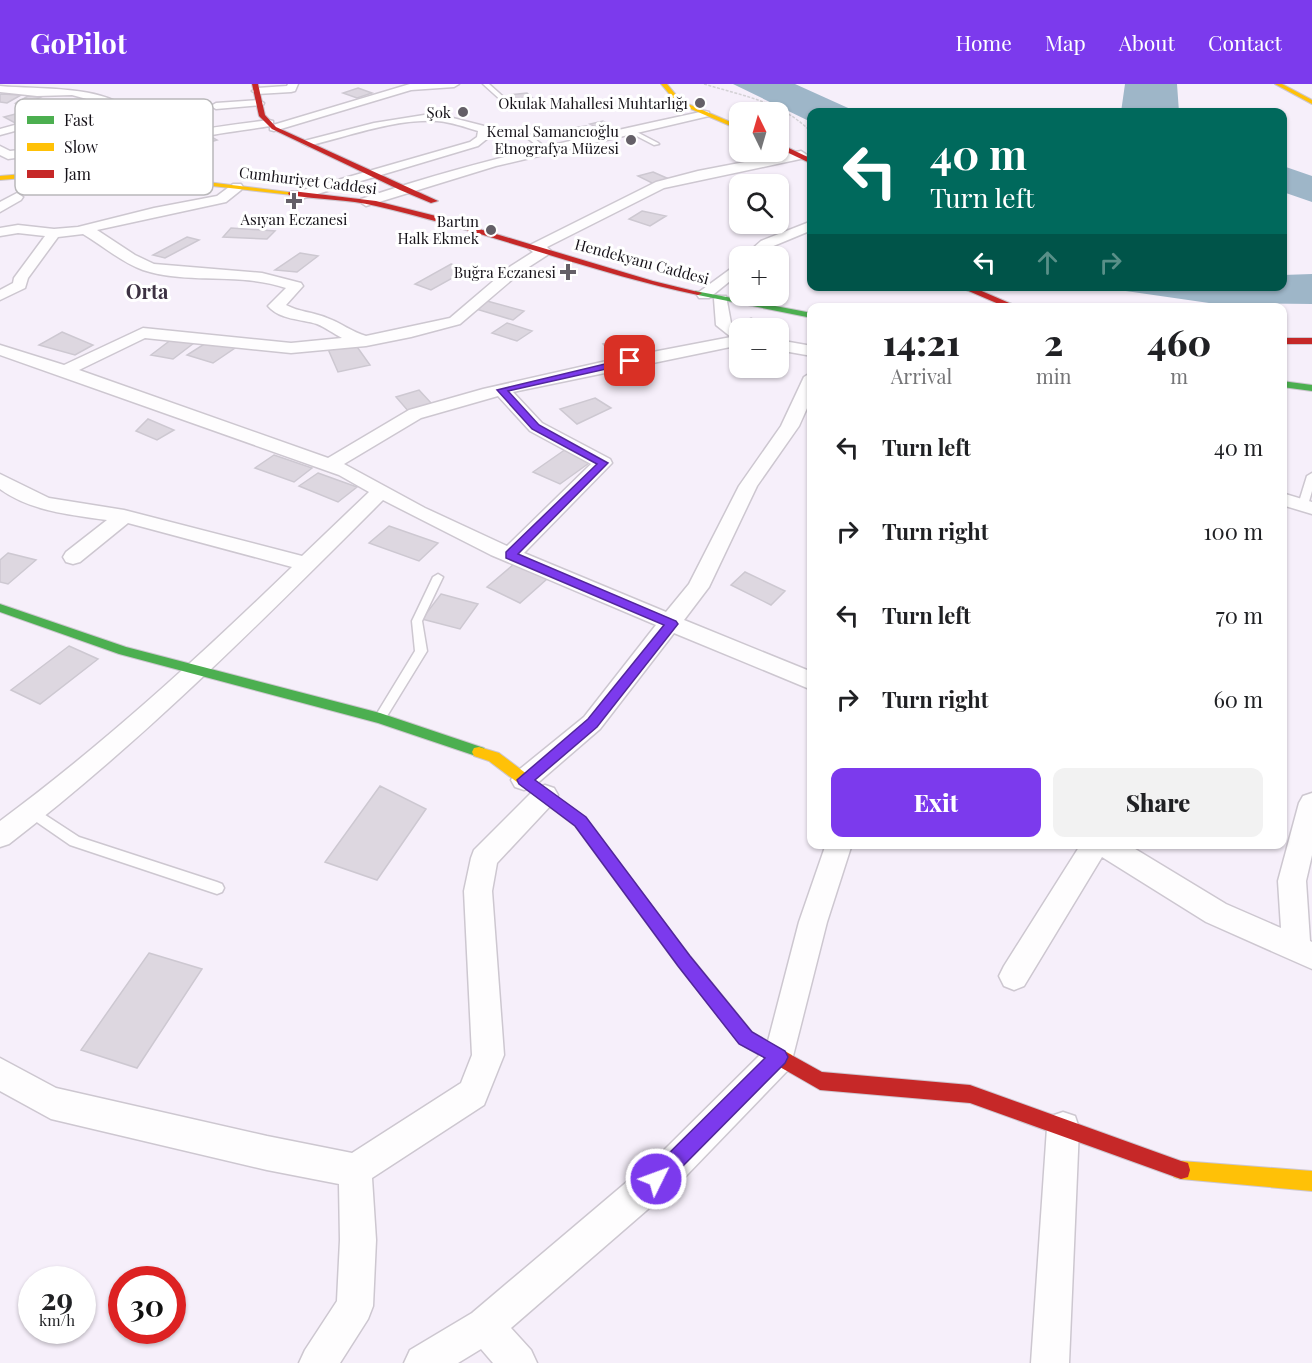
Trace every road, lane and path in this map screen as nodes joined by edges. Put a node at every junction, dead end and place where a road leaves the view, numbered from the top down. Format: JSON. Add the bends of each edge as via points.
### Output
{"nodes":[{"id":1,"x":293,"y":84,"type":"edge"},
{"id":2,"x":453,"y":84,"type":"edge"},
{"id":3,"x":486,"y":84,"type":"edge"},
{"id":4,"x":664,"y":84,"type":"edge"},
{"id":5,"x":704,"y":84,"type":"edge"},
{"id":6,"x":1278,"y":84,"type":"edge"},
{"id":7,"x":1293,"y":84,"type":"edge"},
{"id":8,"x":397,"y":87,"type":"edge"},
{"id":9,"x":0,"y":90,"type":"edge"},
{"id":10,"x":257,"y":93,"type":"edge"},
{"id":11,"x":1312,"y":95,"type":"edge"},
{"id":12,"x":94,"y":99,"type":"edge"},
{"id":13,"x":506,"y":102,"type":"dead end"},
{"id":14,"x":1312,"y":102,"type":"edge"},
{"id":15,"x":213,"y":104,"type":"edge"},
{"id":16,"x":705,"y":114,"type":"junction"},
{"id":17,"x":729,"y":124,"type":"edge"},
{"id":18,"x":271,"y":126,"type":"junction"},
{"id":19,"x":15,"y":128,"type":"edge"},
{"id":20,"x":807,"y":128,"type":"edge"},
{"id":21,"x":629,"y":130,"type":"junction"},
{"id":22,"x":0,"y":132,"type":"edge"},
{"id":23,"x":213,"y":132,"type":"edge"},
{"id":24,"x":527,"y":135,"type":"dead end"},
{"id":25,"x":308,"y":143,"type":"junction"},
{"id":26,"x":656,"y":144,"type":"dead end"},
{"id":27,"x":0,"y":149,"type":"edge"},
{"id":28,"x":544,"y":149,"type":"junction"},
{"id":29,"x":789,"y":150,"type":"edge"},
{"id":30,"x":15,"y":154,"type":"edge"},
{"id":31,"x":806,"y":159,"type":"edge"},
{"id":32,"x":372,"y":174,"type":"junction"},
{"id":33,"x":15,"y":177,"type":"edge"},
{"id":34,"x":0,"y":178,"type":"edge"},
{"id":35,"x":213,"y":185,"type":"edge"},
{"id":36,"x":237,"y":187,"type":"junction"},
{"id":37,"x":402,"y":189,"type":"junction"},
{"id":38,"x":300,"y":195,"type":"junction"},
{"id":39,"x":17,"y":197,"type":"dead end"},
{"id":40,"x":366,"y":202,"type":"junction"},
{"id":41,"x":446,"y":205,"type":"dead end"},
{"id":42,"x":0,"y":208,"type":"edge"},
{"id":43,"x":0,"y":213,"type":"edge"},
{"id":44,"x":467,"y":214,"type":"dead end"},
{"id":45,"x":807,"y":227,"type":"edge"},
{"id":46,"x":85,"y":229,"type":"junction"},
{"id":47,"x":18,"y":230,"type":"junction"},
{"id":48,"x":0,"y":232,"type":"edge"},
{"id":49,"x":54,"y":233,"type":"junction"},
{"id":50,"x":764,"y":246,"type":"edge"},
{"id":51,"x":540,"y":249,"type":"junction"},
{"id":52,"x":729,"y":275,"type":"edge"},
{"id":53,"x":974,"y":291,"type":"edge"},
{"id":54,"x":704,"y":295,"type":"junction"},
{"id":55,"x":0,"y":296,"type":"edge"},
{"id":56,"x":721,"y":299,"type":"junction"},
{"id":57,"x":1004,"y":303,"type":"edge"},
{"id":58,"x":807,"y":315,"type":"edge"},
{"id":59,"x":729,"y":329,"type":"edge"},
{"id":60,"x":729,"y":340,"type":"edge"},
{"id":61,"x":1287,"y":340,"type":"edge"},
{"id":62,"x":366,"y":341,"type":"junction"},
{"id":63,"x":1312,"y":341,"type":"edge"},
{"id":64,"x":789,"y":347,"type":"edge"},
{"id":65,"x":0,"y":350,"type":"edge"},
{"id":66,"x":807,"y":350,"type":"edge"},
{"id":67,"x":65,"y":371,"type":"junction"},
{"id":68,"x":1287,"y":385,"type":"edge"},
{"id":69,"x":807,"y":388,"type":"edge"},
{"id":70,"x":1312,"y":388,"type":"edge"},
{"id":71,"x":502,"y":390,"type":"junction"},
{"id":72,"x":330,"y":465,"type":"junction"},
{"id":73,"x":1312,"y":476,"type":"edge"},
{"id":74,"x":0,"y":480,"type":"edge"},
{"id":75,"x":381,"y":491,"type":"junction"},
{"id":76,"x":1287,"y":500,"type":"edge"},
{"id":77,"x":1307,"y":506,"type":"edge"},
{"id":78,"x":124,"y":516,"type":"junction"},
{"id":79,"x":510,"y":555,"type":"junction"},
{"id":80,"x":73,"y":557,"type":"dead end"},
{"id":81,"x":306,"y":564,"type":"junction"},
{"id":82,"x":438,"y":577,"type":"dead end"},
{"id":83,"x":0,"y":608,"type":"edge"},
{"id":84,"x":672,"y":624,"type":"junction"},
{"id":85,"x":196,"y":670,"type":"junction"},
{"id":86,"x":807,"y":680,"type":"edge"},
{"id":87,"x":380,"y":718,"type":"junction"},
{"id":88,"x":535,"y":788,"type":"junction"},
{"id":89,"x":1312,"y":803,"type":"edge"},
{"id":90,"x":33,"y":812,"type":"junction"},
{"id":91,"x":0,"y":836,"type":"edge"},
{"id":92,"x":837,"y":849,"type":"edge"},
{"id":93,"x":1093,"y":849,"type":"edge"},
{"id":94,"x":1112,"y":849,"type":"edge"},
{"id":95,"x":217,"y":888,"type":"dead end"},
{"id":96,"x":1304,"y":952,"type":"edge"},
{"id":97,"x":1014,"y":976,"type":"dead end"},
{"id":98,"x":779,"y":1057,"type":"junction"},
{"id":99,"x":0,"y":1074,"type":"edge"},
{"id":100,"x":1063,"y":1128,"type":"junction"},
{"id":101,"x":355,"y":1170,"type":"junction"},
{"id":102,"x":1312,"y":1181,"type":"edge"},
{"id":103,"x":485,"y":1326,"type":"junction"},
{"id":104,"x":318,"y":1363,"type":"edge"},
{"id":105,"x":423,"y":1363,"type":"edge"},
{"id":106,"x":518,"y":1363,"type":"edge"},
{"id":107,"x":1050,"y":1363,"type":"edge"}],
"edges":[{"from":1,"to":10,"type":"street","via":[[291,89]]},
{"from":2,"to":8,"type":"street"},
{"from":3,"to":13,"type":"lane"},
{"from":4,"to":16,"type":"main road","via":[[679,102]]},
{"from":5,"to":20,"type":"path","via":[[770,104],[798,118]]},
{"from":6,"to":14,"type":"main road"},
{"from":7,"to":11,"type":"main road"},
{"from":8,"to":18,"type":"street"},
{"from":9,"to":12,"type":"street","via":[[72,92]]},
{"from":10,"to":15,"type":"street"},
{"from":10,"to":18,"type":"main road","via":[[262,116]]},
{"from":16,"to":17,"type":"main road"},
{"from":16,"to":21,"type":"street"},
{"from":18,"to":23,"type":"street"},
{"from":18,"to":25,"type":"main road"},
{"from":19,"to":22,"type":"street"},
{"from":21,"to":26,"type":"lane"},
{"from":21,"to":28,"type":"street"},
{"from":24,"to":28,"type":"lane"},
{"from":25,"to":32,"type":"main road"},
{"from":25,"to":32,"type":"street","via":[[427,118],[484,129],[482,138],[474,144]]},
{"from":27,"to":30,"type":"street","via":[[8,155]]},
{"from":28,"to":37,"type":"street"},
{"from":29,"to":31,"type":"main road"},
{"from":31,"to":51,"type":"street","via":[[698,175],[660,185]]},
{"from":32,"to":37,"type":"main road"},
{"from":32,"to":38,"type":"street"},
{"from":33,"to":34,"type":"main road","name":"Cumhuriyet Caddesi"},
{"from":35,"to":36,"type":"main road","name":"Cumhuriyet Caddesi"},
{"from":36,"to":38,"type":"main road","name":"Cumhuriyet Caddesi"},
{"from":36,"to":46,"type":"street","via":[[221,199]]},
{"from":37,"to":40,"type":"street"},
{"from":37,"to":41,"type":"main road"},
{"from":38,"to":40,"type":"main road","name":"Cumhuriyet Caddesi"},
{"from":39,"to":42,"type":"street"},
{"from":40,"to":51,"type":"main road","name":"Cumhuriyet Caddesi"},
{"from":43,"to":47,"type":"street","via":[[20,223]]},
{"from":44,"to":51,"type":"main road"},
{"from":45,"to":50,"type":"street"},
{"from":46,"to":49,"type":"street"},
{"from":46,"to":62,"type":"street","via":[[157,269],[279,279],[296,286],[276,306]]},
{"from":47,"to":48,"type":"street"},
{"from":47,"to":49,"type":"street"},
{"from":49,"to":55,"type":"street","via":[[20,285]]},
{"from":51,"to":54,"type":"main road","name":"Hendekyanı Caddesi"},
{"from":51,"to":62,"type":"street","via":[[455,321]]},
{"from":52,"to":54,"type":"street"},
{"from":53,"to":57,"type":"main road"},
{"from":54,"to":56,"type":"main road","name":"Hendekyanı Caddesi"},
{"from":56,"to":58,"type":"main road","name":"Hendekyanı Caddesi"},
{"from":56,"to":59,"type":"street","via":[[724,325]]},
{"from":60,"to":71,"type":"street"},
{"from":61,"to":63,"type":"main road"},
{"from":62,"to":67,"type":"street","via":[[291,348],[143,333]]},
{"from":64,"to":66,"type":"street"},
{"from":65,"to":67,"type":"street"},
{"from":67,"to":72,"type":"street"},
{"from":68,"to":70,"type":"main road"},
{"from":69,"to":84,"type":"street","via":[[790,426],[748,486],[698,587]]},
{"from":71,"to":72,"type":"street","via":[[415,414]]},
{"from":71,"to":79,"type":"street","via":[[536,427],[603,463]]},
{"from":72,"to":75,"type":"street"},
{"from":73,"to":77,"type":"lane"},
{"from":74,"to":78,"type":"street","via":[[10,489],[50,504]]},
{"from":75,"to":79,"type":"street"},
{"from":75,"to":81,"type":"street"},
{"from":76,"to":77,"type":"street"},
{"from":78,"to":80,"type":"street"},
{"from":78,"to":81,"type":"street"},
{"from":79,"to":84,"type":"street"},
{"from":81,"to":85,"type":"street"},
{"from":82,"to":87,"type":"lane","via":[[417,621],[421,651]]},
{"from":83,"to":85,"type":"main road","via":[[123,651]]},
{"from":84,"to":86,"type":"street"},
{"from":84,"to":88,"type":"street"},
{"from":85,"to":87,"type":"main road"},
{"from":85,"to":90,"type":"street"},
{"from":87,"to":88,"type":"main road","via":[[494,757]]},
{"from":88,"to":98,"type":"main road","via":[[580,822],[746,1038]]},
{"from":88,"to":101,"type":"street","via":[[484,858],[478,891],[488,1054],[473,1094]]},
{"from":89,"to":96,"type":"street","via":[[1292,881]]},
{"from":90,"to":91,"type":"street"},
{"from":90,"to":95,"type":"lane","via":[[75,841]]},
{"from":92,"to":98,"type":"street","via":[[813,922]]},
{"from":93,"to":97,"type":"street"},
{"from":94,"to":96,"type":"street","via":[[1216,913]]},
{"from":98,"to":100,"type":"main road","via":[[820,1081],[970,1095]]},
{"from":98,"to":103,"type":"street","via":[[673,1165]]},
{"from":99,"to":101,"type":"street","via":[[51,1103]]},
{"from":100,"to":102,"type":"main road","via":[[1174,1169]]},
{"from":100,"to":107,"type":"street"},
{"from":101,"to":104,"type":"street","via":[[355,1306]]},
{"from":103,"to":105,"type":"street"},
{"from":103,"to":106,"type":"street"}]}
